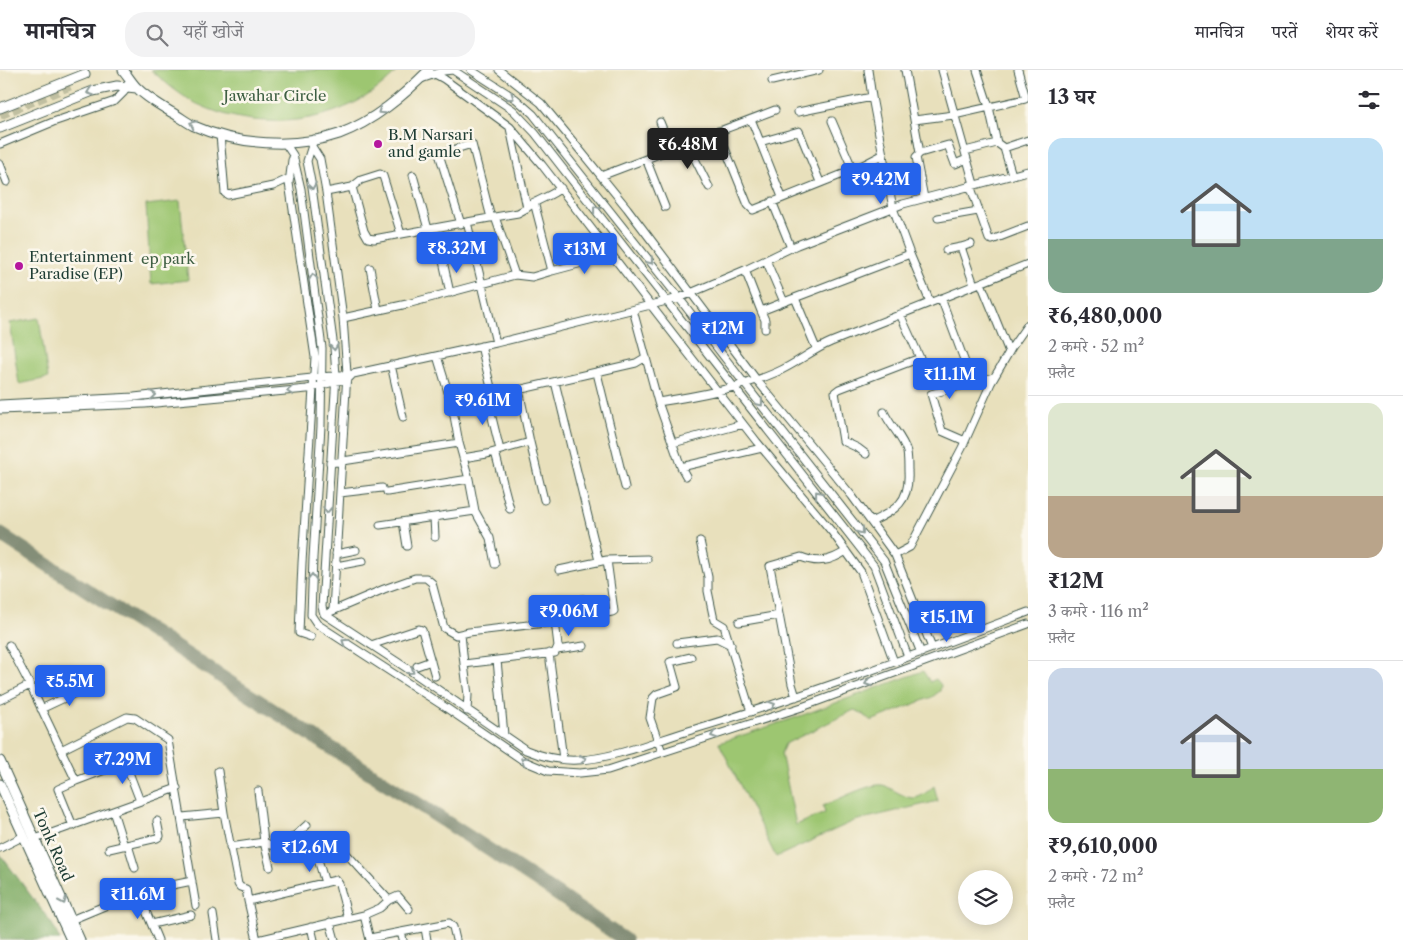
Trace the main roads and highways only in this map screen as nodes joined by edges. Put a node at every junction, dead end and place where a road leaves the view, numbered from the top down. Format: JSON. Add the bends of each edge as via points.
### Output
{"nodes":[{"id":1,"x":123,"y":70,"type":"edge"},
{"id":2,"x":86,"y":72,"type":"edge"},
{"id":3,"x":432,"y":72,"type":"edge"},
{"id":4,"x":128,"y":83,"type":"junction"},
{"id":5,"x":70,"y":86,"type":"tunnel mouth"},
{"id":6,"x":0,"y":108,"type":"edge"},
{"id":7,"x":0,"y":128,"type":"edge"},
{"id":8,"x":0,"y":761,"type":"edge"},
{"id":9,"x":0,"y":784,"type":"edge"},
{"id":10,"x":71,"y":940,"type":"edge"},
{"id":11,"x":80,"y":940,"type":"edge"}],
"edges":[{"from":1,"to":4,"type":"main road"},
{"from":2,"to":5,"type":"main road"},
{"from":2,"to":6,"type":"main road"},
{"from":3,"to":4,"type":"main road","one_way":true,"via":[[366,121],[340,134],[312,142],[285,143],[231,138],[194,126]]},
{"from":4,"to":7,"type":"main road","one_way":true,"via":[[93,91]]},
{"from":8,"to":11,"type":"main road","name":"Tonk Road","one_way":true},
{"from":9,"to":10,"type":"main road","name":"Tonk Road"}]}
